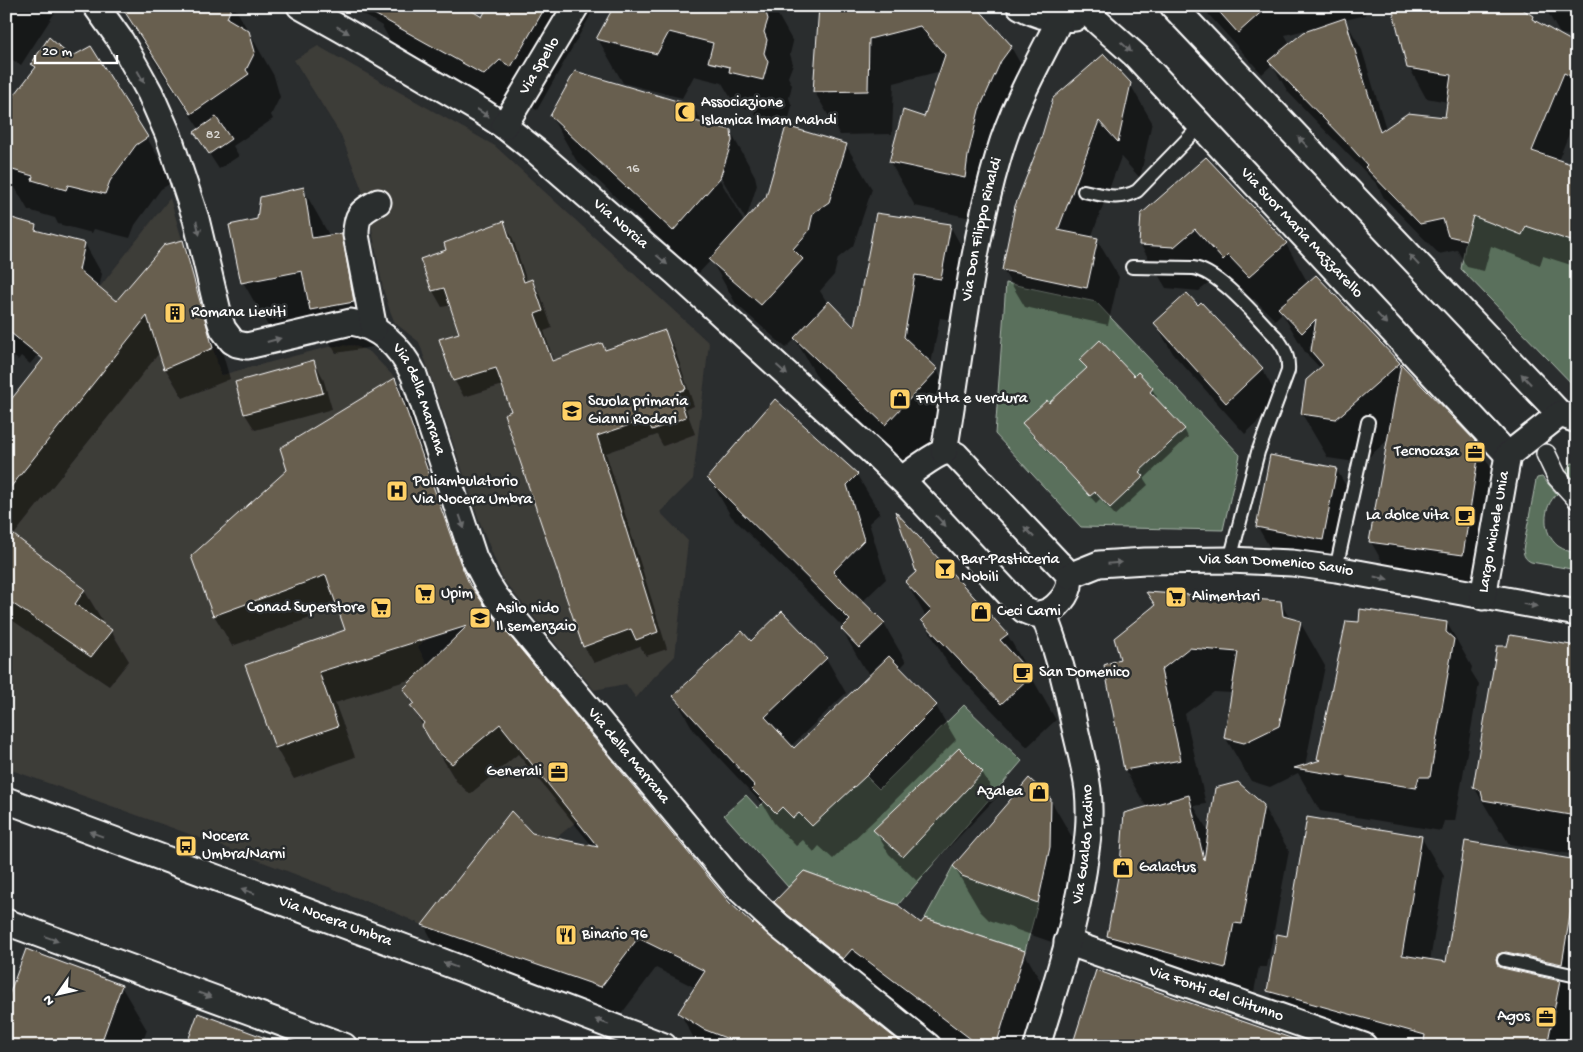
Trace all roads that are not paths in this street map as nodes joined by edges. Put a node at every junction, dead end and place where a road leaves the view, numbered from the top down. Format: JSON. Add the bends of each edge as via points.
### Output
{"nodes":[{"id":1,"x":96,"y":6,"type":"edge"},
{"id":2,"x":300,"y":6,"type":"edge"},
{"id":3,"x":576,"y":6,"type":"edge"},
{"id":4,"x":1020,"y":6,"type":"edge"},
{"id":5,"x":1173,"y":6,"type":"edge"},
{"id":6,"x":1099,"y":10,"type":"edge"},
{"id":7,"x":1060,"y":19,"type":"junction"},
{"id":8,"x":1201,"y":125,"type":"junction"},
{"id":9,"x":504,"y":126,"type":"junction"},
{"id":10,"x":1084,"y":190,"type":"dead end"},
{"id":11,"x":378,"y":202,"type":"dead end"},
{"id":12,"x":1132,"y":267,"type":"dead end"},
{"id":13,"x":374,"y":328,"type":"junction"},
{"id":14,"x":1568,"y":417,"type":"edge"},
{"id":15,"x":1368,"y":422,"type":"dead end"},
{"id":16,"x":944,"y":452,"type":"junction"},
{"id":17,"x":1546,"y":454,"type":"dead end"},
{"id":18,"x":1508,"y":455,"type":"junction"},
{"id":19,"x":905,"y":483,"type":"junction"},
{"id":20,"x":1577,"y":499,"type":"edge"},
{"id":21,"x":1230,"y":560,"type":"junction"},
{"id":22,"x":1336,"y":569,"type":"junction"},
{"id":23,"x":1069,"y":576,"type":"junction"},
{"id":24,"x":1483,"y":597,"type":"junction"},
{"id":25,"x":1577,"y":613,"type":"edge"},
{"id":26,"x":1043,"y":614,"type":"junction"},
{"id":27,"x":6,"y":800,"type":"edge"},
{"id":28,"x":6,"y":922,"type":"edge"},
{"id":29,"x":1067,"y":942,"type":"junction"},
{"id":30,"x":1504,"y":960,"type":"dead end"},
{"id":31,"x":1577,"y":976,"type":"edge"},
{"id":32,"x":344,"y":1046,"type":"edge"},
{"id":33,"x":664,"y":1046,"type":"edge"},
{"id":34,"x":928,"y":1046,"type":"edge"},
{"id":35,"x":1037,"y":1046,"type":"edge"},
{"id":36,"x":1364,"y":1046,"type":"edge"}],
"edges":[{"from":1,"to":13,"type":"street","name":"Via della Marrana","one_way":true,"via":[[121,41],[168,134],[196,219],[220,320],[228,336],[237,344],[247,346],[342,323],[360,323]]},
{"from":2,"to":9,"type":"street","name":"Via Norcia","one_way":true},
{"from":3,"to":9,"type":"street","name":"Via Spello"},
{"from":4,"to":7,"type":"street","via":[[1043,17]]},
{"from":14,"to":5,"type":"street","one_way":true},
{"from":6,"to":7,"type":"street","via":[[1076,18]]},
{"from":6,"to":8,"type":"street","name":"Via Suor Maria Mazzarello","one_way":true,"via":[[1136,56]]},
{"from":7,"to":16,"type":"street","name":"Via Don Filippo Rinaldi","via":[[1025,87],[999,153],[970,283]]},
{"from":8,"to":10,"type":"lane","via":[[1137,191],[1114,198]]},
{"from":8,"to":18,"type":"street","name":"Via Suor Maria Mazzarello","one_way":true},
{"from":9,"to":19,"type":"street","name":"Via Norcia","one_way":true,"via":[[675,272]]},
{"from":11,"to":13,"type":"street","via":[[362,212],[356,222]]},
{"from":12,"to":21,"type":"lane","via":[[1184,267],[1208,273],[1224,284],[1276,337],[1287,354],[1286,379],[1258,452]]},
{"from":13,"to":34,"type":"street","name":"Via della Marrana","one_way":true,"via":[[403,354],[414,375],[474,558],[496,597],[736,886],[779,926]]},
{"from":14,"to":18,"type":"street","name":"Largo Michele Unia"},
{"from":15,"to":22,"type":"lane"},
{"from":16,"to":19,"type":"street","via":[[913,470]]},
{"from":23,"to":16,"type":"street","one_way":true,"via":[[961,458]]},
{"from":17,"to":20,"type":"street","via":[[1557,476]]},
{"from":18,"to":24,"type":"street","name":"Largo Michele Unia"},
{"from":19,"to":26,"type":"street","name":"Via Norcia","one_way":true,"via":[[1024,610]]},
{"from":21,"to":22,"type":"street","name":"Via San Domenico Savio"},
{"from":23,"to":21,"type":"street","name":"Via San Domenico Savio","one_way":true,"via":[[1109,563]]},
{"from":22,"to":24,"type":"street","name":"Via San Domenico Savio","one_way":true},
{"from":23,"to":26,"type":"street","via":[[1066,593]]},
{"from":24,"to":25,"type":"street","name":"Largo Michele Unia","one_way":true},
{"from":26,"to":29,"type":"street","name":"Via Gualdo Tadino","via":[[1069,699],[1088,792],[1087,849]]},
{"from":33,"to":27,"type":"street","name":"Via Nocera Umbra","one_way":true},
{"from":28,"to":32,"type":"street","one_way":true},
{"from":29,"to":35,"type":"street","name":"Via Gualdo Tadino"},
{"from":29,"to":36,"type":"street","name":"Via Fonti del Clitunno"},
{"from":30,"to":31,"type":"lane"}]}
